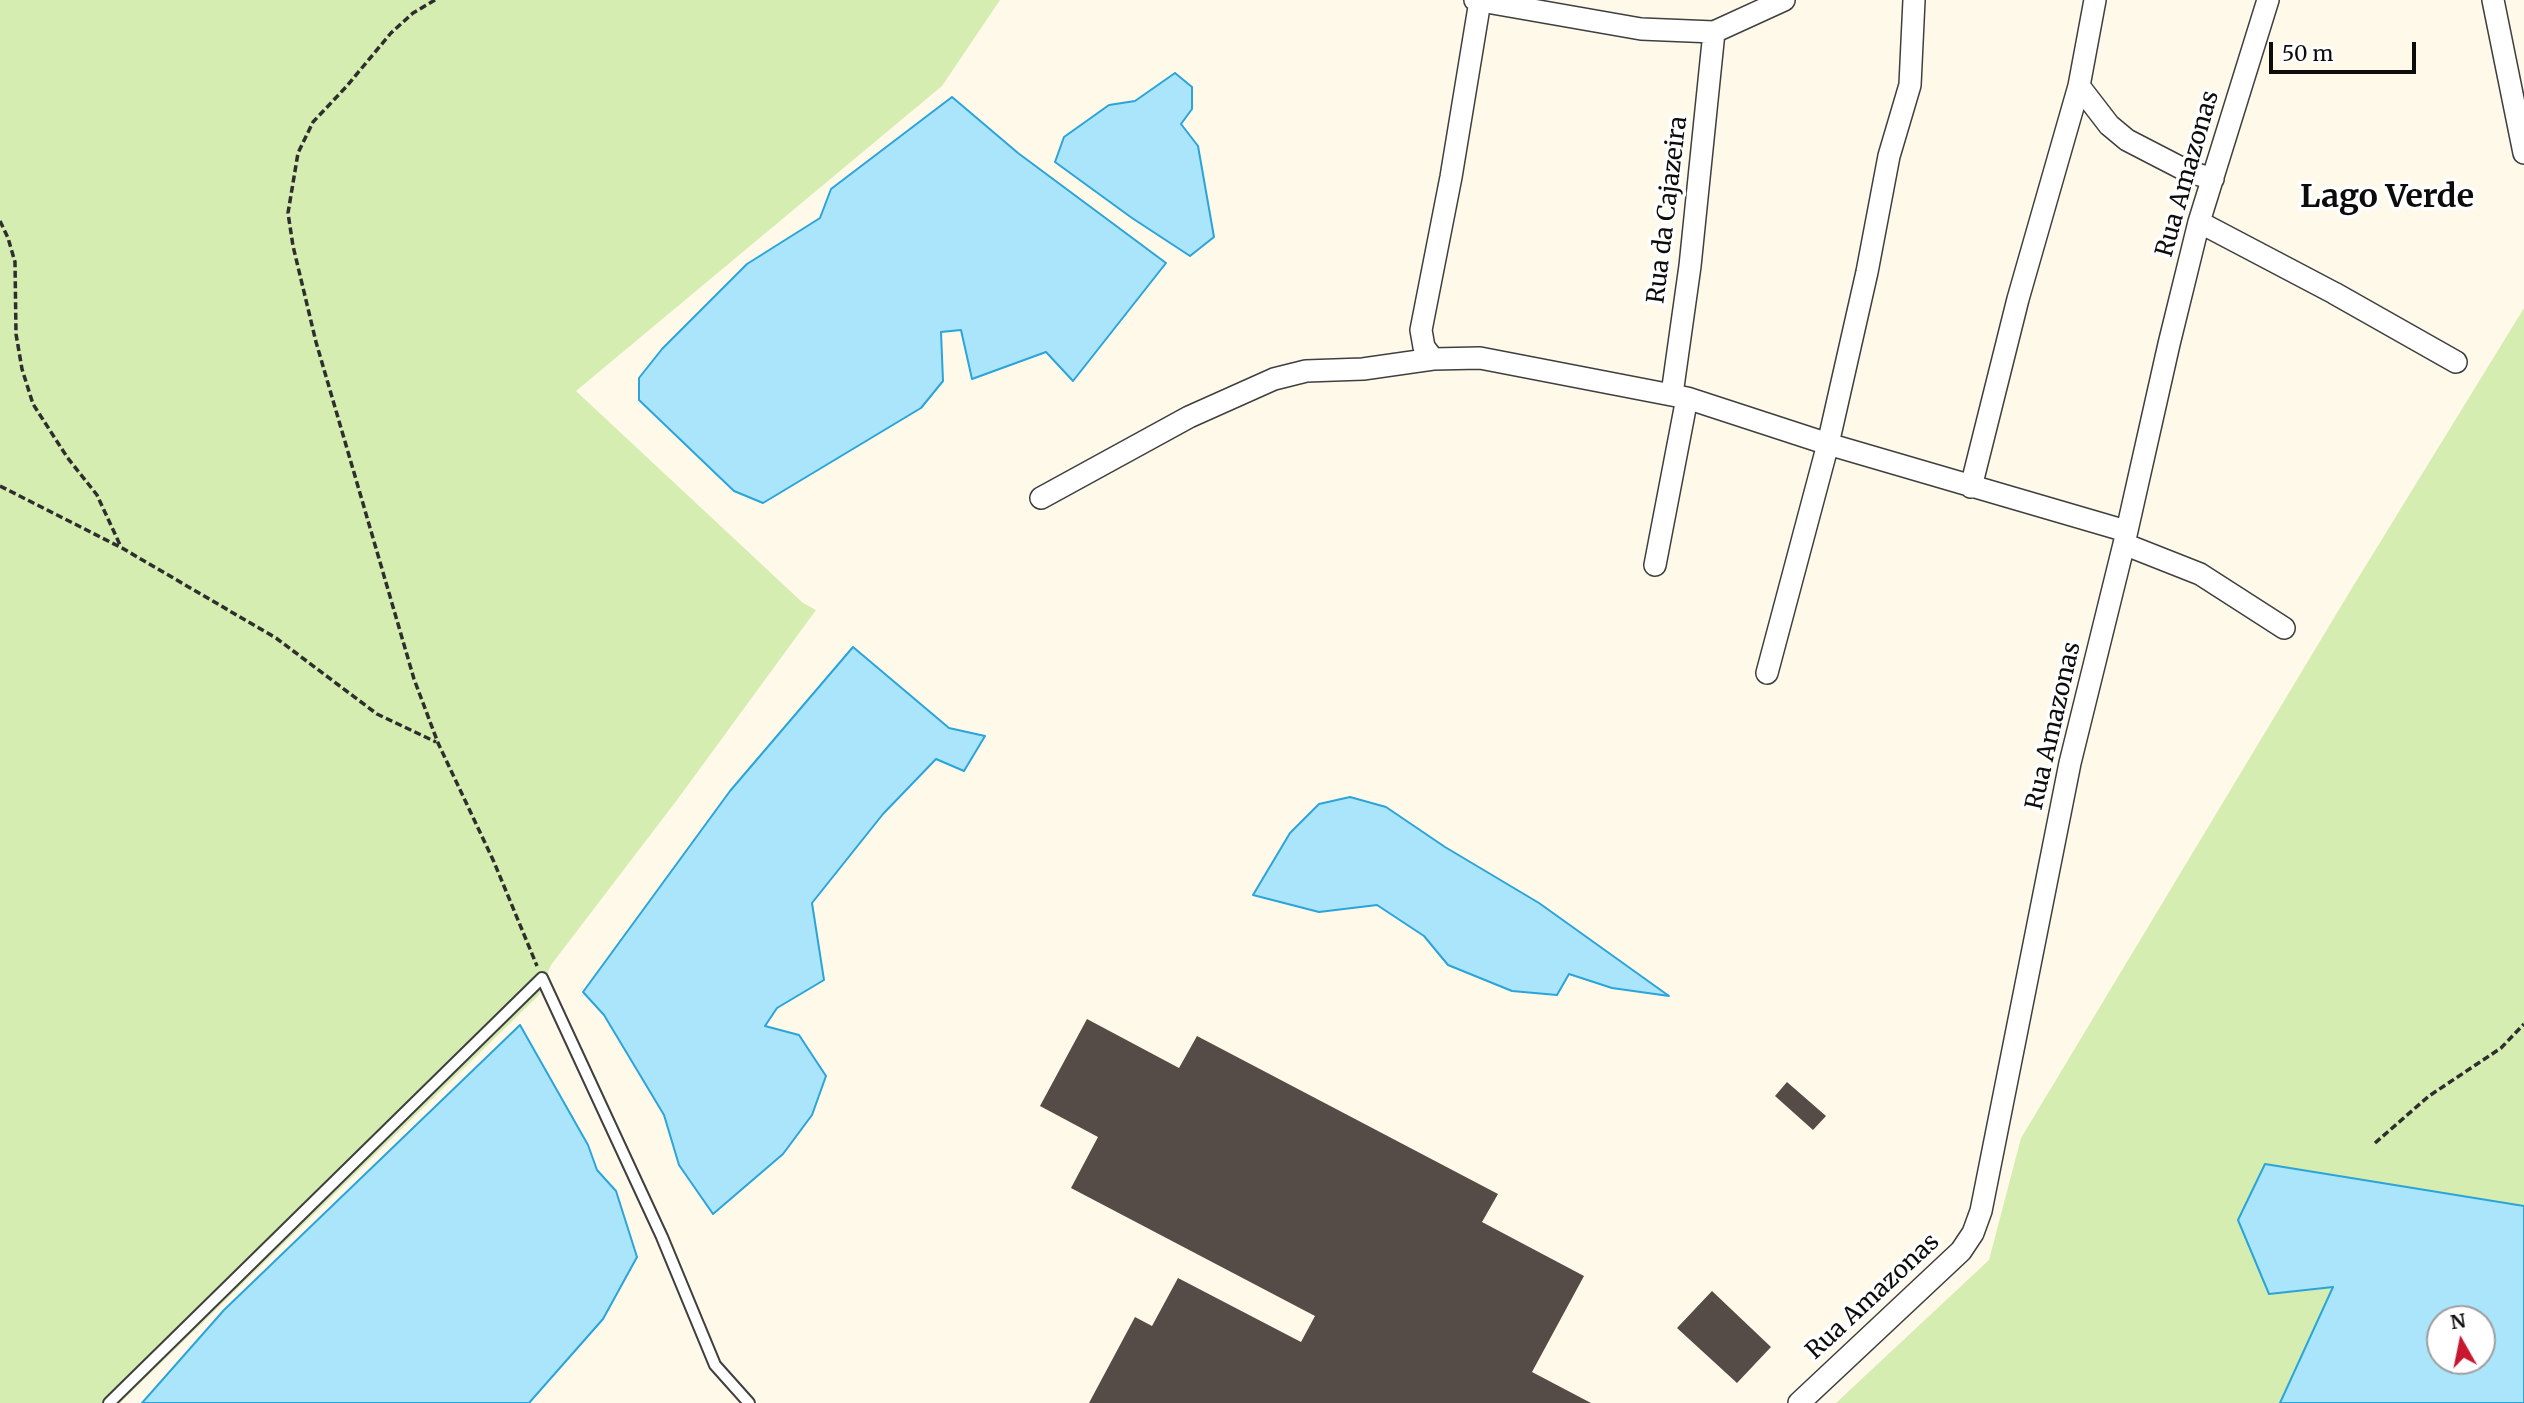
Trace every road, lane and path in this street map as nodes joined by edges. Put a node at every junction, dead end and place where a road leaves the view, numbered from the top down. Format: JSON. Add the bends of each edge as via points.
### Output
{"nodes":[{"id":1,"x":435,"y":0,"type":"edge"},
{"id":2,"x":1784,"y":0,"type":"edge"},
{"id":3,"x":1914,"y":0,"type":"edge"},
{"id":4,"x":2095,"y":0,"type":"edge"},
{"id":5,"x":2268,"y":0,"type":"edge"},
{"id":6,"x":2493,"y":0,"type":"edge"},
{"id":7,"x":1478,"y":1,"type":"edge"},
{"id":8,"x":1714,"y":32,"type":"junction"},
{"id":9,"x":2079,"y":86,"type":"junction"},
{"id":10,"x":2524,"y":153,"type":"edge"},
{"id":11,"x":2213,"y":179,"type":"junction"},
{"id":12,"x":0,"y":221,"type":"edge"},
{"id":13,"x":2199,"y":222,"type":"junction"},
{"id":14,"x":1433,"y":359,"type":"junction"},
{"id":15,"x":2456,"y":362,"type":"dead end"},
{"id":16,"x":1679,"y":396,"type":"junction"},
{"id":17,"x":1828,"y":444,"type":"junction"},
{"id":18,"x":0,"y":486,"type":"edge"},
{"id":19,"x":1971,"y":487,"type":"junction"},
{"id":20,"x":1041,"y":498,"type":"dead end"},
{"id":21,"x":2125,"y":538,"type":"junction"},
{"id":22,"x":122,"y":548,"type":"junction"},
{"id":23,"x":1655,"y":565,"type":"dead end"},
{"id":24,"x":2284,"y":628,"type":"dead end"},
{"id":25,"x":1767,"y":673,"type":"dead end"},
{"id":26,"x":438,"y":743,"type":"junction"},
{"id":27,"x":542,"y":978,"type":"junction"},
{"id":28,"x":2524,"y":1024,"type":"edge"},
{"id":29,"x":2375,"y":1143,"type":"dead end"},
{"id":30,"x":109,"y":1403,"type":"edge"},
{"id":31,"x":749,"y":1403,"type":"edge"},
{"id":32,"x":1799,"y":1403,"type":"edge"}],
"edges":[{"from":1,"to":26,"type":"path","via":[[391,33],[313,122],[298,153],[288,213],[316,342],[414,679]]},
{"from":2,"to":8,"type":"street"},
{"from":3,"to":17,"type":"street","via":[[1910,85],[1889,156]]},
{"from":4,"to":9,"type":"street"},
{"from":5,"to":11,"type":"street","name":"Rua Amazonas"},
{"from":6,"to":10,"type":"street"},
{"from":7,"to":8,"type":"street","via":[[1641,29]]},
{"from":7,"to":14,"type":"street","via":[[1421,330],[1424,347]]},
{"from":8,"to":16,"type":"street","name":"Rua da Cajazeira"},
{"from":9,"to":11,"type":"street","via":[[2109,125],[2127,139],[2187,171]]},
{"from":9,"to":19,"type":"street","via":[[2018,299]]},
{"from":11,"to":13,"type":"street","name":"Rua Amazonas"},
{"from":12,"to":22,"type":"path","via":[[15,262],[16,334],[33,404],[97,495]]},
{"from":13,"to":15,"type":"street"},
{"from":13,"to":21,"type":"street","name":"Rua Amazonas"},
{"from":14,"to":16,"type":"street","via":[[1480,358]]},
{"from":14,"to":20,"type":"street","via":[[1306,371],[1274,379],[1189,417]]},
{"from":16,"to":17,"type":"street"},
{"from":16,"to":23,"type":"street","name":"Rua da Cajazeira"},
{"from":17,"to":19,"type":"street"},
{"from":17,"to":25,"type":"street"},
{"from":18,"to":22,"type":"path"},
{"from":19,"to":21,"type":"street"},
{"from":21,"to":24,"type":"street","via":[[2200,574]]},
{"from":21,"to":32,"type":"street","name":"Rua Amazonas","via":[[2070,764],[1973,1234],[1961,1251]]},
{"from":22,"to":26,"type":"path","via":[[276,638],[377,714]]},
{"from":26,"to":27,"type":"path"},
{"from":27,"to":30,"type":"lane"},
{"from":27,"to":31,"type":"lane","via":[[662,1237],[715,1365]]},
{"from":28,"to":29,"type":"path","via":[[2501,1048],[2429,1096]]}]}
